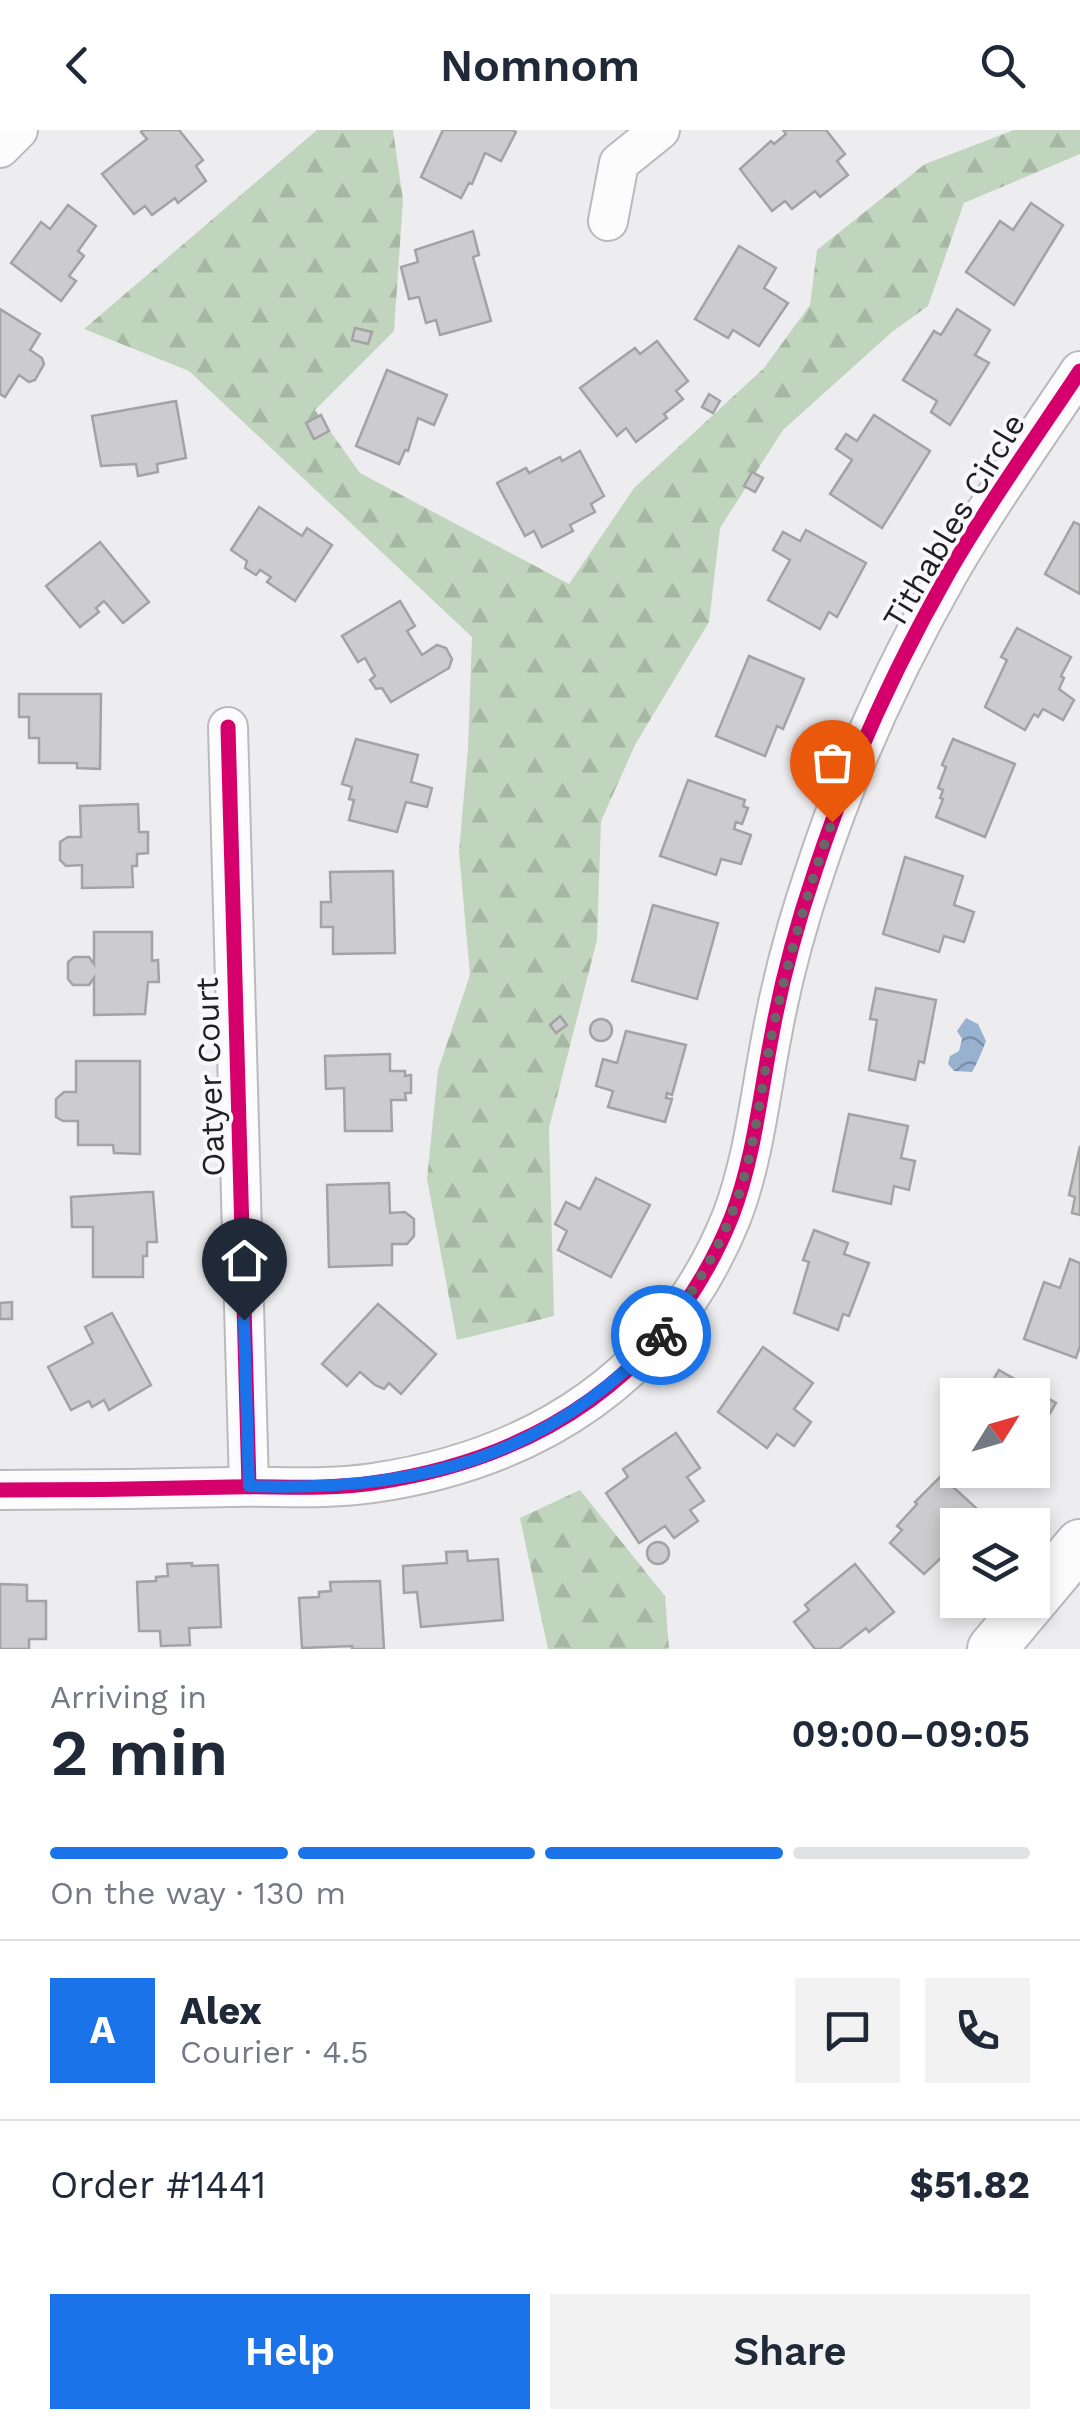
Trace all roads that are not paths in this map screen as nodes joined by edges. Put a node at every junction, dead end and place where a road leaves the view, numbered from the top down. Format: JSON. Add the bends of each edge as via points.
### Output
{"nodes":[{"id":1,"x":18,"y":130,"type":"edge"},
{"id":2,"x":660,"y":130,"type":"edge"},
{"id":3,"x":0,"y":148,"type":"edge"},
{"id":4,"x":608,"y":220,"type":"dead end"},
{"id":5,"x":1080,"y":371,"type":"edge"},
{"id":6,"x":1068,"y":415,"type":"edge"},
{"id":7,"x":228,"y":727,"type":"dead end"},
{"id":8,"x":249,"y":1486,"type":"junction"},
{"id":9,"x":0,"y":1490,"type":"edge"},
{"id":10,"x":1080,"y":1544,"type":"edge"},
{"id":11,"x":992,"y":1649,"type":"edge"}],
"edges":[{"from":1,"to":3,"type":"street"},
{"from":2,"to":4,"type":"street","via":[[619,162]]},
{"from":5,"to":6,"type":"street","name":"Tithables Circle"},
{"from":6,"to":8,"type":"street","name":"Tithables Circle","via":[[950,570],[873,720],[814,874],[733,1213],[679,1311],[596,1396],[490,1456],[370,1483]]},
{"from":7,"to":8,"type":"street","name":"Oatyer Court"},
{"from":8,"to":9,"type":"street","name":"Tithables Circle"},
{"from":10,"to":11,"type":"street"}]}
